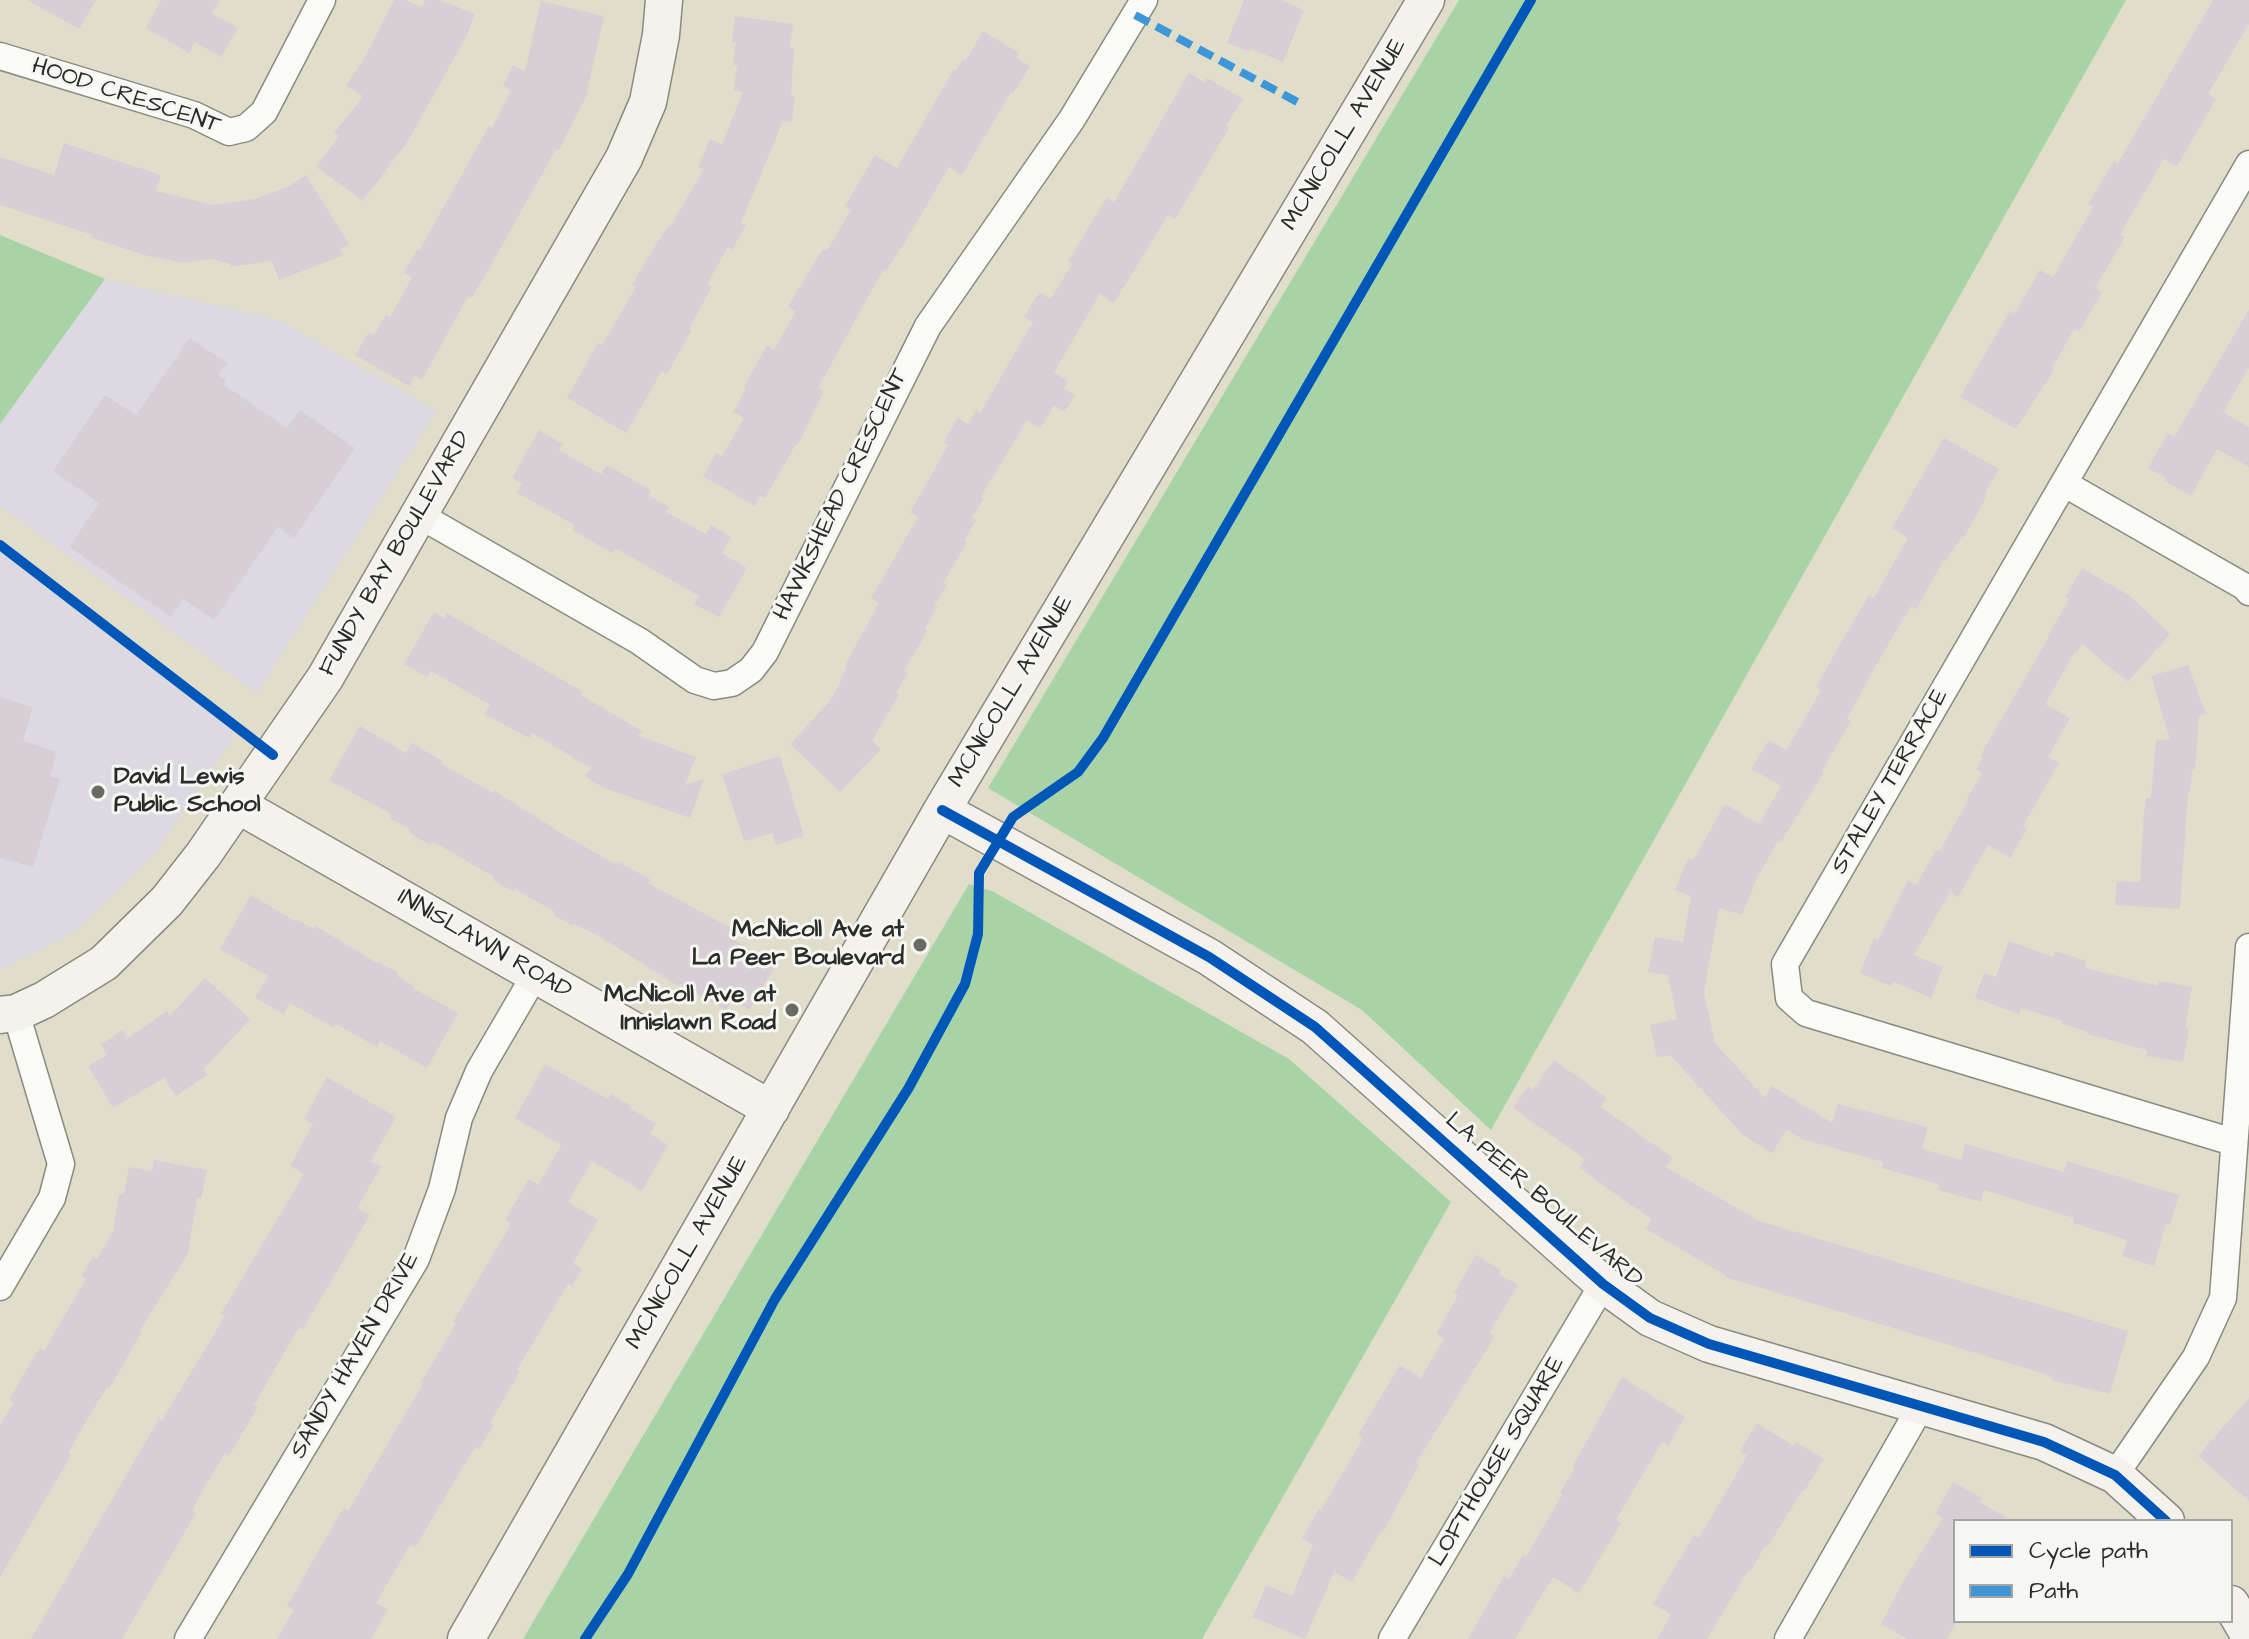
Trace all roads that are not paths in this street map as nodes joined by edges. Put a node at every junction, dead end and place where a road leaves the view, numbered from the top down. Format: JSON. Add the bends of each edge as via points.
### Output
{"nodes":[{"id":1,"x":322,"y":0,"type":"edge"},
{"id":2,"x":664,"y":0,"type":"edge"},
{"id":3,"x":1144,"y":0,"type":"edge"},
{"id":4,"x":1426,"y":0,"type":"edge"},
{"id":5,"x":0,"y":56,"type":"edge"},
{"id":6,"x":2249,"y":164,"type":"edge"},
{"id":7,"x":2241,"y":196,"type":"edge"},
{"id":8,"x":2065,"y":484,"type":"junction"},
{"id":9,"x":419,"y":515,"type":"junction"},
{"id":10,"x":2249,"y":592,"type":"edge"},
{"id":11,"x":238,"y":805,"type":"junction"},
{"id":12,"x":942,"y":810,"type":"junction"},
{"id":13,"x":2249,"y":947,"type":"edge"},
{"id":14,"x":535,"y":975,"type":"junction"},
{"id":15,"x":8,"y":1014,"type":"edge"},
{"id":16,"x":771,"y":1109,"type":"junction"},
{"id":17,"x":2233,"y":1142,"type":"junction"},
{"id":18,"x":1603,"y":1284,"type":"junction"},
{"id":19,"x":0,"y":1287,"type":"edge"},
{"id":20,"x":1921,"y":1406,"type":"junction"},
{"id":21,"x":2115,"y":1475,"type":"junction"},
{"id":22,"x":2164,"y":1519,"type":"edge"},
{"id":23,"x":2233,"y":1607,"type":"edge"},
{"id":24,"x":2249,"y":1635,"type":"edge"},
{"id":25,"x":188,"y":1639,"type":"edge"},
{"id":26,"x":466,"y":1639,"type":"edge"},
{"id":27,"x":1392,"y":1639,"type":"edge"},
{"id":28,"x":1788,"y":1639,"type":"edge"}],
"edges":[{"from":1,"to":5,"type":"street","name":"HOOD CRESCENT","via":[[264,112],[246,128],[229,132],[194,115]]},
{"from":2,"to":9,"type":"street","name":"FUNDY BAY BOULEVARD","via":[[648,102],[624,158]]},
{"from":3,"to":9,"type":"street","name":"HAWKSHEAD CRESCENT","via":[[1072,119],[928,326],[765,652],[751,670],[732,683],[714,686],[695,680],[639,641]]},
{"from":4,"to":12,"type":"street","name":"MCNICOLL AVENUE"},
{"from":6,"to":7,"type":"street","name":"STALEY TERRACE"},
{"from":7,"to":8,"type":"street","name":"STALEY TERRACE"},
{"from":8,"to":10,"type":"street"},
{"from":8,"to":17,"type":"street","name":"STALEY TERRACE","via":[[1785,964],[1789,998],[1806,1013]]},
{"from":9,"to":11,"type":"street","name":"FUNDY BAY BOULEVARD","via":[[325,678]]},
{"from":11,"to":14,"type":"street","name":"INNISLAWN ROAD"},
{"from":11,"to":15,"type":"street","name":"FUNDY BAY BOULEVARD","via":[[167,901],[104,963]]},
{"from":12,"to":16,"type":"street","name":"MCNICOLL AVENUE"},
{"from":12,"to":18,"type":"street","name":"LA PEER BOULEVARD","via":[[1209,957],[1315,1027]]},
{"from":13,"to":17,"type":"street"},
{"from":14,"to":16,"type":"street","name":"INNISLAWN ROAD"},
{"from":14,"to":25,"type":"street","name":"SANDY HAVEN DRIVE","via":[[479,1071],[459,1118],[442,1189],[416,1259]]},
{"from":15,"to":19,"type":"street","via":[[61,1164],[52,1198]]},
{"from":16,"to":26,"type":"street","name":"MCNICOLL AVENUE"},
{"from":17,"to":21,"type":"street","via":[[2223,1298],[2196,1357]]},
{"from":18,"to":20,"type":"street","name":"LA PEER BOULEVARD","via":[[1650,1318],[1709,1344]]},
{"from":18,"to":27,"type":"street","name":"LOFTHOUSE SQUARE"},
{"from":20,"to":21,"type":"street","name":"LA PEER BOULEVARD","via":[[2044,1442]]},
{"from":20,"to":28,"type":"street"},
{"from":21,"to":22,"type":"street","name":"LA PEER BOULEVARD"},
{"from":23,"to":24,"type":"street"}]}
